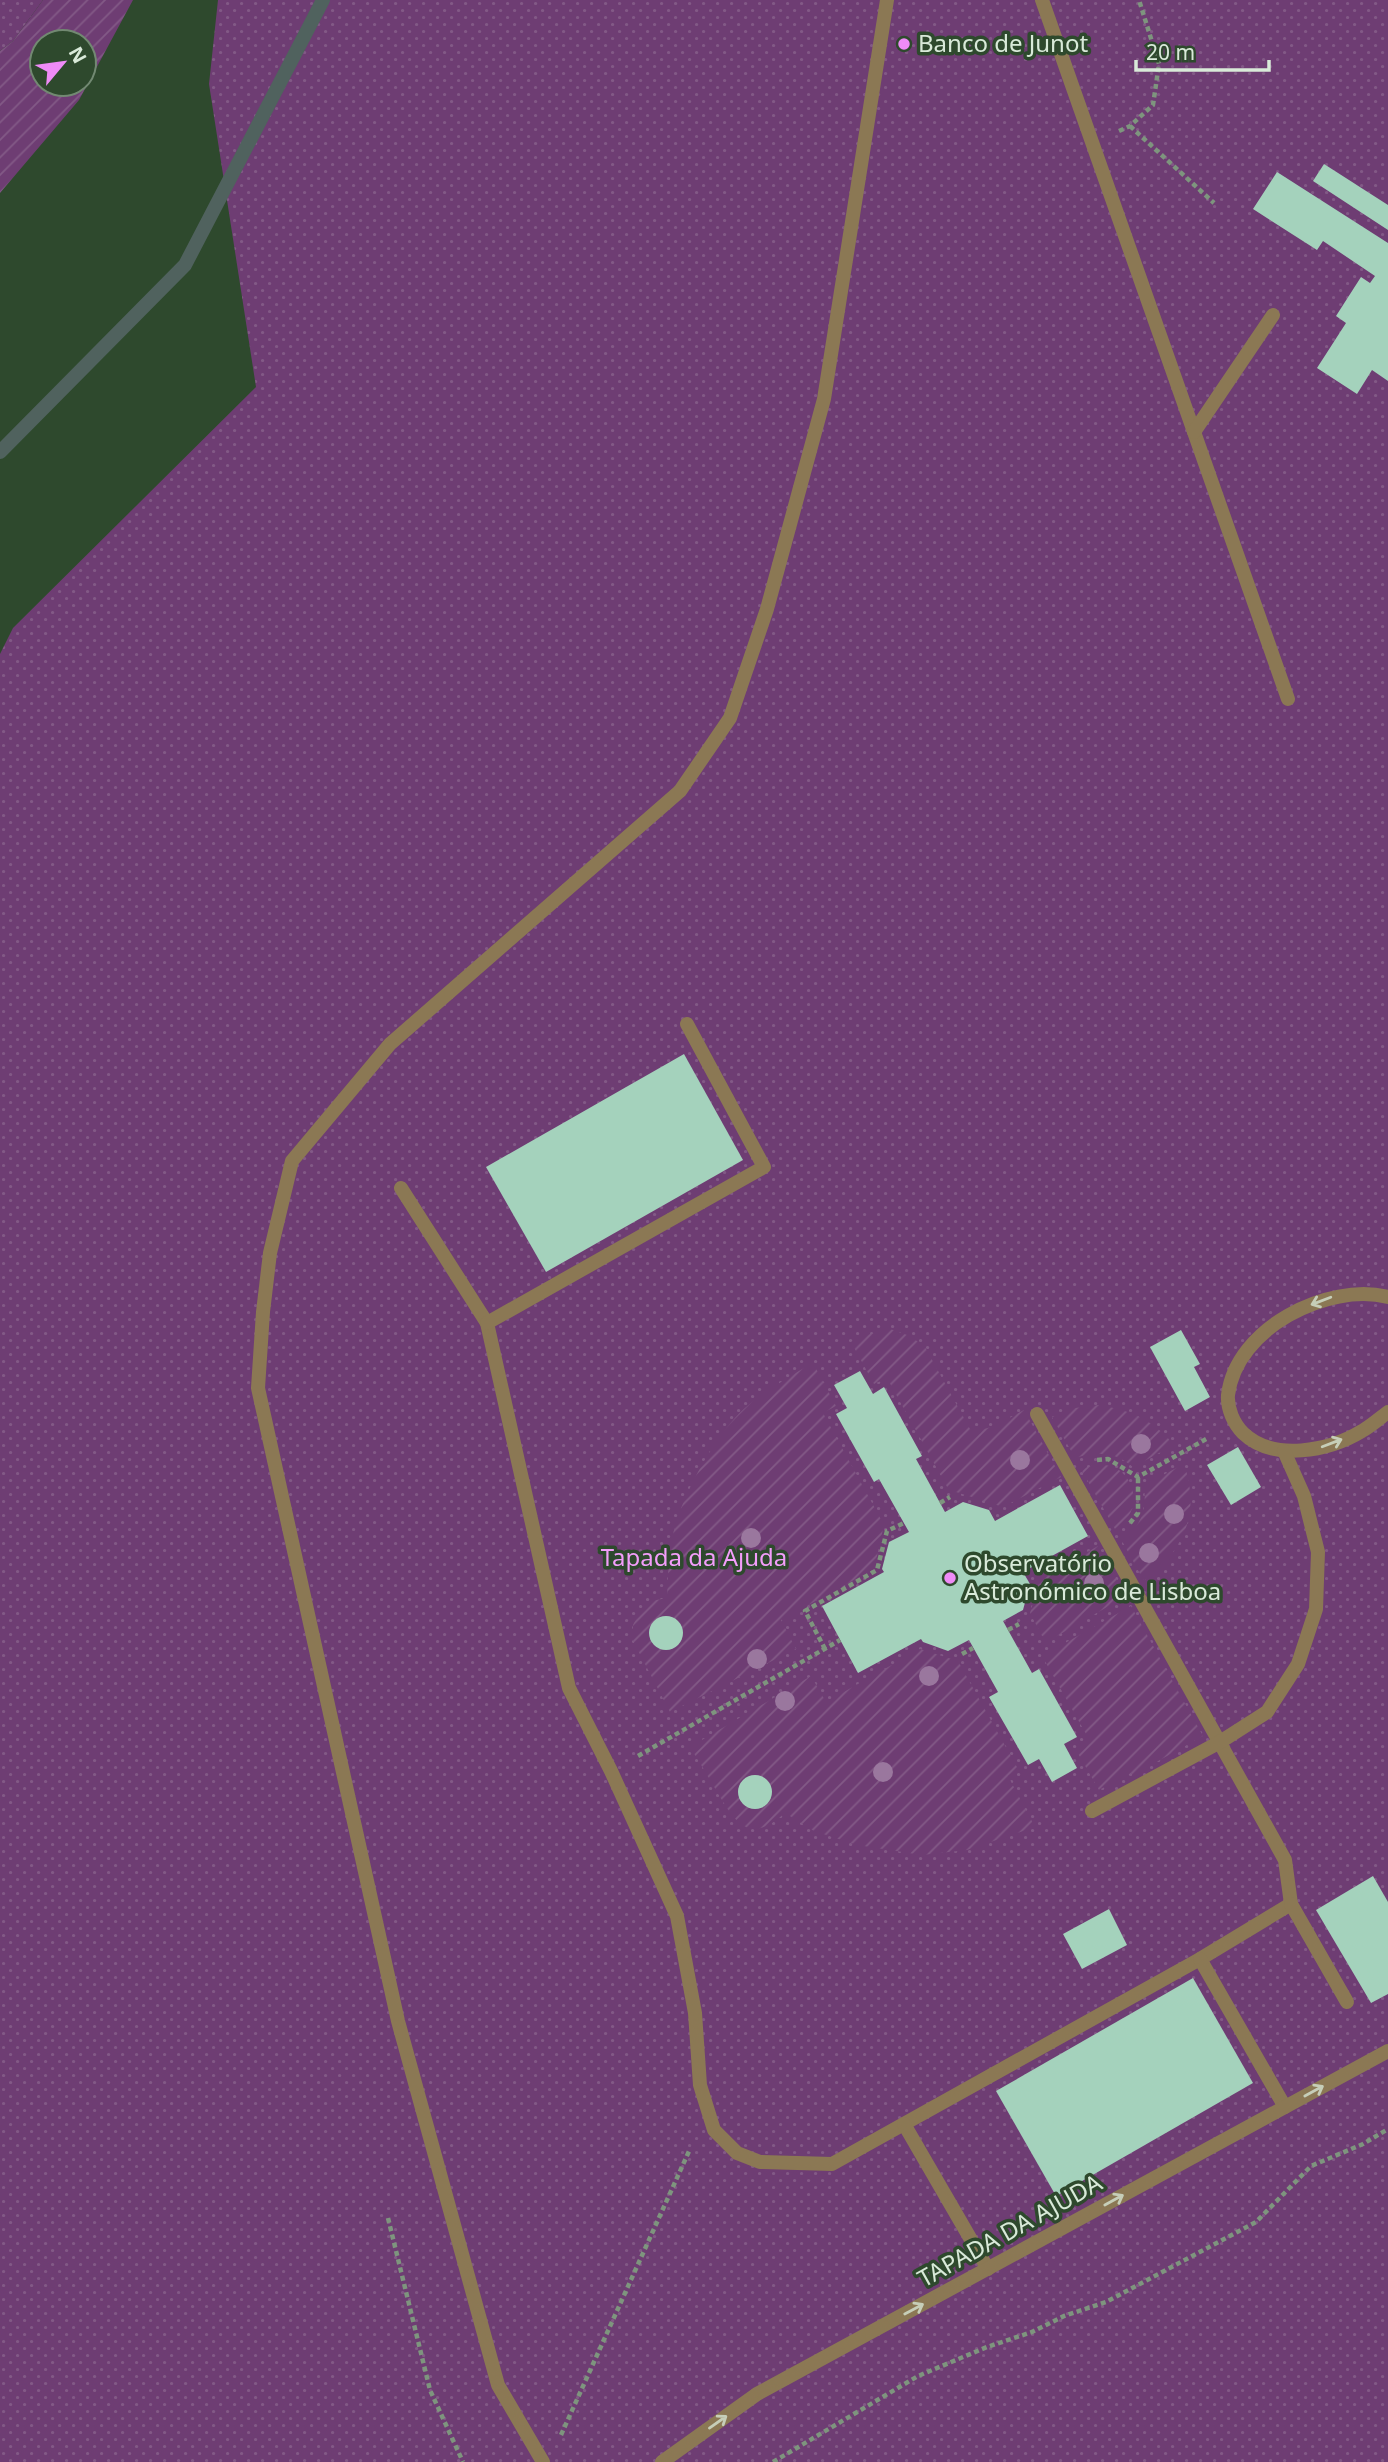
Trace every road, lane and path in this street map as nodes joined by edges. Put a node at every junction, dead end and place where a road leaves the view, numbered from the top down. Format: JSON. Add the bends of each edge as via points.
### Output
{"nodes":[{"id":1,"x":887,"y":0,"type":"edge"},
{"id":2,"x":1042,"y":0,"type":"edge"},
{"id":3,"x":1139,"y":0,"type":"edge"},
{"id":4,"x":1130,"y":126,"type":"junction"},
{"id":5,"x":1092,"y":141,"type":"junction"},
{"id":6,"x":1214,"y":203,"type":"dead end"},
{"id":7,"x":1273,"y":314,"type":"dead end"},
{"id":8,"x":1194,"y":432,"type":"junction"},
{"id":9,"x":1288,"y":699,"type":"dead end"},
{"id":10,"x":687,"y":1024,"type":"dead end"},
{"id":11,"x":401,"y":1188,"type":"dead end"},
{"id":12,"x":1388,"y":1297,"type":"edge"},
{"id":13,"x":487,"y":1323,"type":"junction"},
{"id":14,"x":1388,"y":1412,"type":"edge"},
{"id":15,"x":1037,"y":1413,"type":"dead end"},
{"id":16,"x":1234,"y":1424,"type":"junction"},
{"id":17,"x":1284,"y":1451,"type":"junction"},
{"id":18,"x":1068,"y":1469,"type":"junction"},
{"id":19,"x":950,"y":1497,"type":"dead end"},
{"id":20,"x":940,"y":1503,"type":"dead end"},
{"id":21,"x":904,"y":1522,"type":"dead end"},
{"id":22,"x":1019,"y":1624,"type":"dead end"},
{"id":23,"x":1008,"y":1630,"type":"dead end"},
{"id":24,"x":840,"y":1640,"type":"dead end"},
{"id":25,"x":973,"y":1648,"type":"dead end"},
{"id":26,"x":825,"y":1649,"type":"junction"},
{"id":27,"x":962,"y":1654,"type":"dead end"},
{"id":28,"x":1220,"y":1742,"type":"junction"},
{"id":29,"x":611,"y":1772,"type":"junction"},
{"id":30,"x":1092,"y":1811,"type":"dead end"},
{"id":31,"x":1291,"y":1904,"type":"junction"},
{"id":32,"x":1200,"y":1959,"type":"junction"},
{"id":33,"x":1347,"y":2002,"type":"dead end"},
{"id":34,"x":1388,"y":2051,"type":"edge"},
{"id":35,"x":1285,"y":2107,"type":"junction"},
{"id":36,"x":707,"y":2110,"type":"junction"},
{"id":37,"x":904,"y":2124,"type":"junction"},
{"id":38,"x":1388,"y":2129,"type":"edge"},
{"id":39,"x":388,"y":2218,"type":"dead end"},
{"id":40,"x":988,"y":2269,"type":"junction"},
{"id":41,"x":560,"y":2437,"type":"dead end"},
{"id":42,"x":463,"y":2462,"type":"edge"},
{"id":43,"x":543,"y":2462,"type":"edge"},
{"id":44,"x":662,"y":2462,"type":"edge"},
{"id":45,"x":773,"y":2462,"type":"edge"}],
"edges":[{"from":1,"to":43,"type":"street","via":[[824,399],[767,609],[730,718],[680,791],[390,1044],[292,1161],[270,1253],[258,1388],[398,2021],[498,2385]]},
{"from":2,"to":5,"type":"street"},
{"from":3,"to":4,"type":"path","via":[[1159,64],[1153,105]]},
{"from":4,"to":5,"type":"path"},
{"from":4,"to":6,"type":"path"},
{"from":5,"to":8,"type":"street"},
{"from":7,"to":8,"type":"street"},
{"from":8,"to":9,"type":"street"},
{"from":10,"to":13,"type":"street","via":[[764,1167]]},
{"from":11,"to":13,"type":"street"},
{"from":12,"to":16,"type":"street","one_way":true,"via":[[1370,1293],[1332,1296],[1294,1311],[1260,1336],[1237,1366],[1228,1396]]},
{"from":13,"to":29,"type":"street","via":[[569,1688]]},
{"from":17,"to":14,"type":"street","one_way":true,"via":[[1322,1448],[1361,1432]]},
{"from":15,"to":18,"type":"street"},
{"from":16,"to":17,"type":"street","via":[[1254,1443]]},
{"from":16,"to":18,"type":"path","via":[[1138,1477],[1108,1459]]},
{"from":17,"to":28,"type":"street","via":[[1304,1496],[1318,1552],[1316,1609],[1298,1664],[1267,1712]]},
{"from":18,"to":28,"type":"street"},
{"from":19,"to":20,"type":"path"},
{"from":21,"to":26,"type":"path","via":[[887,1531],[877,1570],[805,1611]]},
{"from":22,"to":23,"type":"path"},
{"from":24,"to":26,"type":"path"},
{"from":25,"to":27,"type":"path"},
{"from":26,"to":29,"type":"path"},
{"from":28,"to":30,"type":"street"},
{"from":28,"to":31,"type":"street","via":[[1285,1860]]},
{"from":29,"to":36,"type":"street","via":[[677,1916]]},
{"from":31,"to":32,"type":"street"},
{"from":31,"to":33,"type":"street"},
{"from":32,"to":35,"type":"street"},
{"from":32,"to":37,"type":"street"},
{"from":35,"to":34,"type":"street","name":"TAPADA DA AJUDA","one_way":true},
{"from":40,"to":35,"type":"street","name":"TAPADA DA AJUDA","one_way":true},
{"from":36,"to":37,"type":"street","via":[[714,2130],[737,2153],[760,2162],[832,2164]]},
{"from":36,"to":41,"type":"path"},
{"from":37,"to":40,"type":"street"},
{"from":38,"to":45,"type":"path","via":[[1311,2166],[1256,2222],[1105,2302],[919,2376]]},
{"from":39,"to":42,"type":"path","via":[[430,2390]]},
{"from":44,"to":40,"type":"street","name":"TAPADA DA AJUDA","one_way":true,"via":[[757,2394]]}]}
